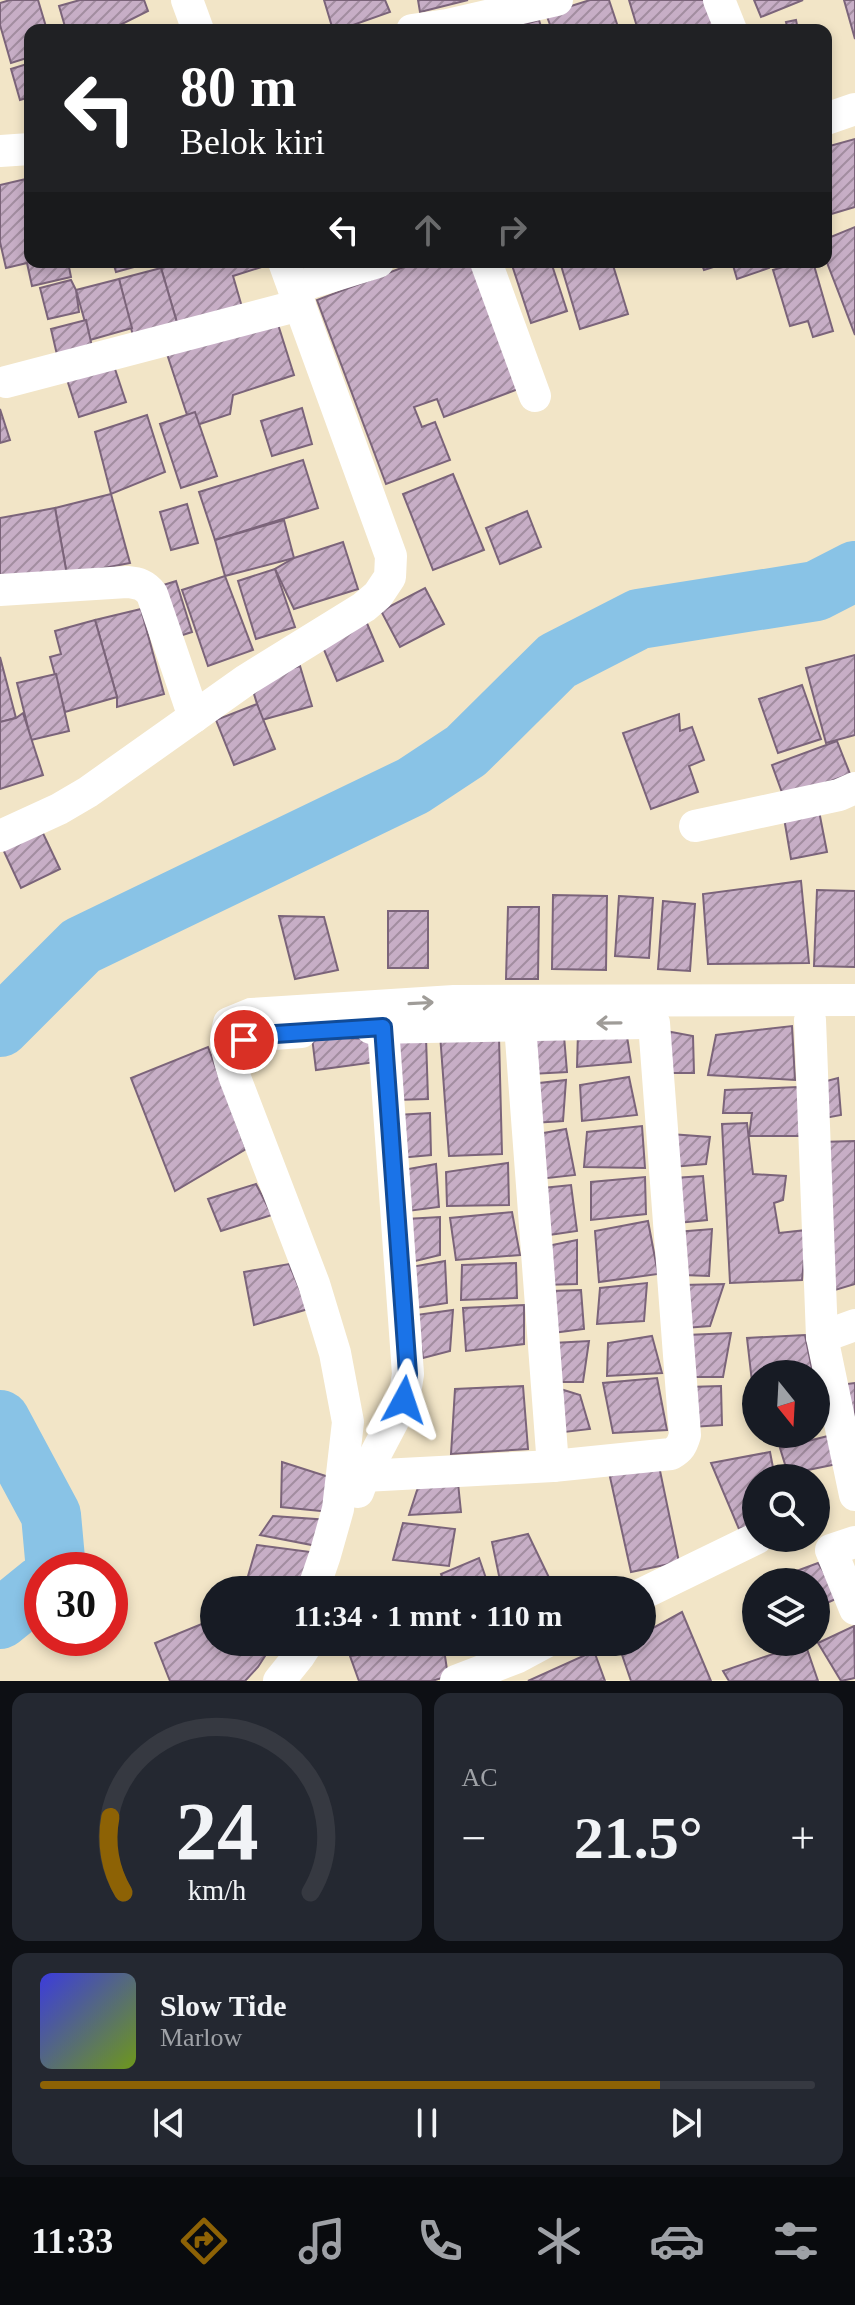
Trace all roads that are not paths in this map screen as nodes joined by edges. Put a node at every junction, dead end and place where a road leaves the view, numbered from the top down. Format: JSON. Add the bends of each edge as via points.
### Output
{"nodes":[{"id":1,"x":557,"y":0,"type":"edge"},
{"id":2,"x":719,"y":0,"type":"edge"},
{"id":3,"x":451,"y":24,"type":"edge"},
{"id":4,"x":729,"y":24,"type":"edge"},
{"id":5,"x":855,"y":109,"type":"edge"},
{"id":6,"x":832,"y":117,"type":"edge"},
{"id":7,"x":24,"y":149,"type":"edge"},
{"id":8,"x":0,"y":151,"type":"edge"},
{"id":9,"x":356,"y":268,"type":"edge"},
{"id":10,"x":488,"y":268,"type":"edge"},
{"id":11,"x":293,"y":285,"type":"edge"},
{"id":12,"x":6,"y":382,"type":"dead end"},
{"id":13,"x":535,"y":396,"type":"dead end"},
{"id":14,"x":0,"y":590,"type":"edge"},
{"id":15,"x":194,"y":717,"type":"junction"},
{"id":16,"x":855,"y":788,"type":"edge"},
{"id":17,"x":695,"y":826,"type":"dead end"},
{"id":18,"x":0,"y":836,"type":"edge"},
{"id":19,"x":855,"y":1000,"type":"edge"},
{"id":20,"x":855,"y":1019,"type":"edge"},
{"id":21,"x":810,"y":1020,"type":"junction"},
{"id":22,"x":654,"y":1023,"type":"junction"},
{"id":23,"x":520,"y":1025,"type":"junction"},
{"id":24,"x":383,"y":1027,"type":"junction"},
{"id":25,"x":226,"y":1046,"type":"junction"},
{"id":26,"x":855,"y":1325,"type":"edge"},
{"id":27,"x":822,"y":1337,"type":"junction"},
{"id":28,"x":553,"y":1466,"type":"junction"},
{"id":29,"x":364,"y":1476,"type":"junction"},
{"id":30,"x":854,"y":1489,"type":"edge"},
{"id":31,"x":834,"y":1543,"type":"edge"},
{"id":32,"x":742,"y":1545,"type":"edge"},
{"id":33,"x":318,"y":1576,"type":"edge"},
{"id":34,"x":339,"y":1576,"type":"edge"},
{"id":35,"x":656,"y":1587,"type":"edge"},
{"id":36,"x":855,"y":1609,"type":"edge"},
{"id":37,"x":278,"y":1656,"type":"edge"},
{"id":38,"x":299,"y":1656,"type":"edge"},
{"id":39,"x":520,"y":1656,"type":"edge"},
{"id":40,"x":261,"y":1681,"type":"edge"},
{"id":41,"x":279,"y":1681,"type":"edge"},
{"id":42,"x":456,"y":1681,"type":"edge"}],
"edges":[{"from":1,"to":3,"type":"street"},
{"from":2,"to":4,"type":"street"},
{"from":5,"to":6,"type":"street"},
{"from":7,"to":8,"type":"street"},
{"from":9,"to":11,"type":"street"},
{"from":10,"to":13,"type":"street"},
{"from":11,"to":12,"type":"street"},
{"from":11,"to":15,"type":"street","via":[[391,556],[390,577],[364,607]]},
{"from":14,"to":15,"type":"street","via":[[127,582],[147,587]]},
{"from":15,"to":18,"type":"street","via":[[88,792]]},
{"from":16,"to":17,"type":"street"},
{"from":25,"to":19,"type":"street","one_way":true,"via":[[229,1023],[251,1014],[454,1001]]},
{"from":20,"to":21,"type":"street"},
{"from":21,"to":22,"type":"street"},
{"from":21,"to":27,"type":"street"},
{"from":22,"to":23,"type":"street","one_way":true},
{"from":22,"to":28,"type":"street","via":[[685,1435],[671,1454]]},
{"from":23,"to":24,"type":"street"},
{"from":23,"to":28,"type":"street"},
{"from":24,"to":25,"type":"street","via":[[260,1035]]},
{"from":24,"to":29,"type":"street","via":[[408,1374],[404,1400]]},
{"from":25,"to":33,"type":"street","via":[[314,1284],[348,1422],[338,1509]]},
{"from":26,"to":27,"type":"street"},
{"from":27,"to":30,"type":"street"},
{"from":28,"to":29,"type":"street"},
{"from":29,"to":34,"type":"street"},
{"from":31,"to":36,"type":"street"},
{"from":32,"to":35,"type":"street"},
{"from":37,"to":40,"type":"street"},
{"from":38,"to":41,"type":"street"},
{"from":39,"to":42,"type":"street"}]}
